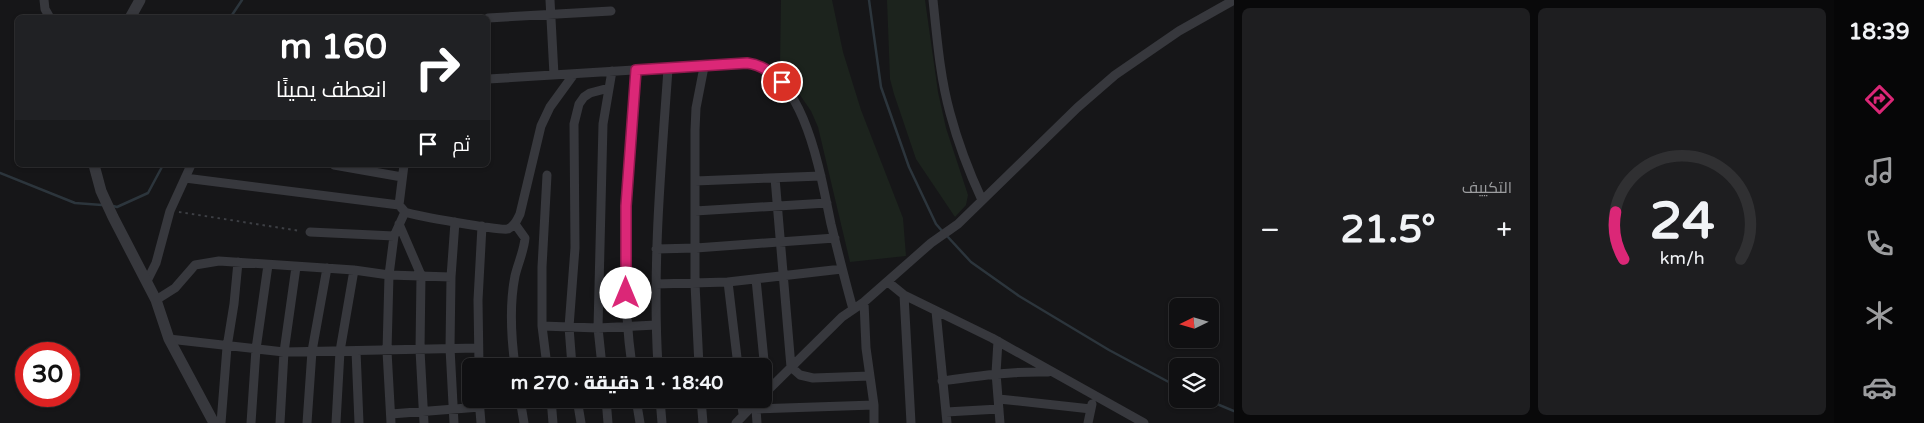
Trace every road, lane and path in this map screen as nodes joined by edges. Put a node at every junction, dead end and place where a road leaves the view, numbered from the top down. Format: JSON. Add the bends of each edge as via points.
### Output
{"nodes":[{"id":1,"x":44,"y":0,"type":"edge"},
{"id":2,"x":140,"y":0,"type":"edge"},
{"id":3,"x":550,"y":0,"type":"edge"},
{"id":4,"x":933,"y":0,"type":"edge"},
{"id":5,"x":1234,"y":0,"type":"edge"},
{"id":6,"x":611,"y":11,"type":"dead end"},
{"id":7,"x":49,"y":15,"type":"edge"},
{"id":8,"x":132,"y":15,"type":"edge"},
{"id":9,"x":550,"y":15,"type":"junction"},
{"id":10,"x":490,"y":18,"type":"edge"},
{"id":11,"x":704,"y":67,"type":"junction"},
{"id":12,"x":668,"y":68,"type":"junction"},
{"id":13,"x":636,"y":70,"type":"junction"},
{"id":14,"x":612,"y":71,"type":"junction"},
{"id":15,"x":574,"y":74,"type":"junction"},
{"id":16,"x":554,"y":75,"type":"junction"},
{"id":17,"x":490,"y":79,"type":"edge"},
{"id":18,"x":609,"y":88,"type":"junction"},
{"id":19,"x":95,"y":167,"type":"edge"},
{"id":20,"x":190,"y":167,"type":"edge"},
{"id":21,"x":345,"y":167,"type":"edge"},
{"id":22,"x":404,"y":167,"type":"edge"},
{"id":23,"x":547,"y":175,"type":"dead end"},
{"id":24,"x":821,"y":176,"type":"junction"},
{"id":25,"x":402,"y":177,"type":"junction"},
{"id":26,"x":185,"y":178,"type":"junction"},
{"id":27,"x":775,"y":178,"type":"junction"},
{"id":28,"x":695,"y":181,"type":"junction"},
{"id":29,"x":982,"y":200,"type":"junction"},
{"id":30,"x":827,"y":203,"type":"junction"},
{"id":31,"x":777,"y":206,"type":"junction"},
{"id":32,"x":402,"y":208,"type":"junction"},
{"id":33,"x":170,"y":211,"type":"junction"},
{"id":34,"x":695,"y":211,"type":"junction"},
{"id":35,"x":455,"y":222,"type":"junction"},
{"id":36,"x":399,"y":224,"type":"junction"},
{"id":37,"x":515,"y":224,"type":"junction"},
{"id":38,"x":482,"y":226,"type":"junction"},
{"id":39,"x":310,"y":232,"type":"joint"},
{"id":40,"x":394,"y":236,"type":"junction"},
{"id":41,"x":835,"y":238,"type":"junction"},
{"id":42,"x":780,"y":241,"type":"junction"},
{"id":43,"x":696,"y":248,"type":"junction"},
{"id":44,"x":656,"y":249,"type":"junction"},
{"id":45,"x":238,"y":262,"type":"junction"},
{"id":46,"x":268,"y":265,"type":"junction"},
{"id":47,"x":296,"y":267,"type":"junction"},
{"id":48,"x":327,"y":268,"type":"junction"},
{"id":49,"x":842,"y":269,"type":"junction"},
{"id":50,"x":354,"y":270,"type":"junction"},
{"id":51,"x":389,"y":275,"type":"junction"},
{"id":52,"x":421,"y":275,"type":"junction"},
{"id":53,"x":783,"y":276,"type":"junction"},
{"id":54,"x":451,"y":277,"type":"junction"},
{"id":55,"x":756,"y":279,"type":"junction"},
{"id":56,"x":147,"y":281,"type":"junction"},
{"id":57,"x":728,"y":282,"type":"junction"},
{"id":58,"x":888,"y":282,"type":"junction"},
{"id":59,"x":656,"y":284,"type":"junction"},
{"id":60,"x":695,"y":284,"type":"junction"},
{"id":61,"x":904,"y":295,"type":"junction"},
{"id":62,"x":156,"y":300,"type":"junction"},
{"id":63,"x":864,"y":302,"type":"junction"},
{"id":64,"x":853,"y":309,"type":"junction"},
{"id":65,"x":936,"y":311,"type":"junction"},
{"id":66,"x":656,"y":325,"type":"junction"},
{"id":67,"x":542,"y":326,"type":"junction"},
{"id":68,"x":570,"y":327,"type":"junction"},
{"id":69,"x":626,"y":327,"type":"junction"},
{"id":70,"x":598,"y":328,"type":"junction"},
{"id":71,"x":169,"y":339,"type":"junction"},
{"id":72,"x":998,"y":341,"type":"junction"},
{"id":73,"x":227,"y":346,"type":"junction"},
{"id":74,"x":256,"y":348,"type":"junction"},
{"id":75,"x":450,"y":348,"type":"junction"},
{"id":76,"x":478,"y":348,"type":"junction"},
{"id":77,"x":356,"y":350,"type":"junction"},
{"id":78,"x":420,"y":350,"type":"junction"},
{"id":79,"x":312,"y":351,"type":"junction"},
{"id":80,"x":340,"y":351,"type":"junction"},
{"id":81,"x":387,"y":351,"type":"junction"},
{"id":82,"x":284,"y":352,"type":"junction"},
{"id":83,"x":479,"y":358,"type":"edge"},
{"id":84,"x":514,"y":358,"type":"edge"},
{"id":85,"x":546,"y":358,"type":"edge"},
{"id":86,"x":572,"y":358,"type":"edge"},
{"id":87,"x":601,"y":358,"type":"edge"},
{"id":88,"x":631,"y":358,"type":"edge"},
{"id":89,"x":658,"y":358,"type":"edge"},
{"id":90,"x":699,"y":358,"type":"edge"},
{"id":91,"x":737,"y":358,"type":"edge"},
{"id":92,"x":762,"y":358,"type":"edge"},
{"id":93,"x":791,"y":368,"type":"junction"},
{"id":94,"x":1051,"y":372,"type":"junction"},
{"id":95,"x":996,"y":373,"type":"junction"},
{"id":96,"x":870,"y":376,"type":"junction"},
{"id":97,"x":942,"y":381,"type":"junction"},
{"id":98,"x":772,"y":386,"type":"edge"},
{"id":99,"x":1094,"y":395,"type":"junction"},
{"id":100,"x":998,"y":399,"type":"junction"},
{"id":101,"x":874,"y":405,"type":"junction"},
{"id":102,"x":462,"y":407,"type":"edge"},
{"id":103,"x":480,"y":408,"type":"edge"},
{"id":104,"x":522,"y":408,"type":"edge"},
{"id":105,"x":552,"y":408,"type":"edge"},
{"id":106,"x":579,"y":408,"type":"edge"},
{"id":107,"x":607,"y":408,"type":"edge"},
{"id":108,"x":638,"y":408,"type":"edge"},
{"id":109,"x":661,"y":408,"type":"edge"},
{"id":110,"x":702,"y":408,"type":"edge"},
{"id":111,"x":742,"y":408,"type":"edge"},
{"id":112,"x":754,"y":408,"type":"joint"},
{"id":113,"x":772,"y":408,"type":"edge"},
{"id":114,"x":453,"y":409,"type":"junction"},
{"id":115,"x":999,"y":409,"type":"junction"},
{"id":116,"x":1091,"y":409,"type":"junction"},
{"id":117,"x":946,"y":412,"type":"junction"},
{"id":118,"x":424,"y":413,"type":"junction"},
{"id":119,"x":743,"y":414,"type":"junction"},
{"id":120,"x":391,"y":418,"type":"edge"},
{"id":121,"x":1139,"y":422,"type":"edge"},
{"id":122,"x":214,"y":423,"type":"edge"},
{"id":123,"x":221,"y":423,"type":"edge"},
{"id":124,"x":251,"y":423,"type":"edge"},
{"id":125,"x":280,"y":423,"type":"edge"},
{"id":126,"x":307,"y":423,"type":"edge"},
{"id":127,"x":336,"y":423,"type":"edge"},
{"id":128,"x":358,"y":423,"type":"edge"},
{"id":129,"x":424,"y":423,"type":"edge"},
{"id":130,"x":454,"y":423,"type":"edge"},
{"id":131,"x":482,"y":423,"type":"edge"},
{"id":132,"x":524,"y":423,"type":"edge"},
{"id":133,"x":554,"y":423,"type":"edge"},
{"id":134,"x":582,"y":423,"type":"edge"},
{"id":135,"x":608,"y":423,"type":"edge"},
{"id":136,"x":640,"y":423,"type":"edge"},
{"id":137,"x":662,"y":423,"type":"edge"},
{"id":138,"x":703,"y":423,"type":"edge"},
{"id":139,"x":736,"y":423,"type":"edge"},
{"id":140,"x":757,"y":423,"type":"edge"},
{"id":141,"x":874,"y":423,"type":"edge"},
{"id":142,"x":911,"y":423,"type":"edge"},
{"id":143,"x":947,"y":423,"type":"edge"},
{"id":144,"x":1000,"y":423,"type":"edge"},
{"id":145,"x":1088,"y":423,"type":"edge"}],
"edges":[{"from":1,"to":7,"type":"street"},
{"from":2,"to":8,"type":"street"},
{"from":3,"to":9,"type":"street"},
{"from":4,"to":29,"type":"street","via":[[950,113],[966,164]]},
{"from":5,"to":29,"type":"street","via":[[1179,31],[1115,75]]},
{"from":6,"to":9,"type":"street"},
{"from":9,"to":10,"type":"street"},
{"from":9,"to":16,"type":"street"},
{"from":11,"to":12,"type":"street"},
{"from":11,"to":24,"type":"street","via":[[756,64],[782,82],[806,123]]},
{"from":11,"to":28,"type":"street","via":[[696,108]]},
{"from":12,"to":13,"type":"street"},
{"from":12,"to":44,"type":"street"},
{"from":13,"to":14,"type":"street"},
{"from":13,"to":69,"type":"street","via":[[626,206]]},
{"from":14,"to":15,"type":"street"},
{"from":14,"to":18,"type":"street"},
{"from":15,"to":16,"type":"street"},
{"from":15,"to":37,"type":"street","via":[[550,107],[541,126]]},
{"from":16,"to":17,"type":"street"},
{"from":18,"to":68,"type":"street","via":[[584,97],[574,124],[575,248]]},
{"from":18,"to":70,"type":"street","via":[[603,124]]},
{"from":19,"to":56,"type":"street","via":[[113,218]]},
{"from":20,"to":26,"type":"street"},
{"from":21,"to":25,"type":"street"},
{"from":22,"to":25,"type":"street"},
{"from":23,"to":67,"type":"street"},
{"from":24,"to":27,"type":"street"},
{"from":24,"to":30,"type":"street"},
{"from":25,"to":32,"type":"street"},
{"from":26,"to":32,"type":"street"},
{"from":26,"to":33,"type":"street"},
{"from":27,"to":28,"type":"street"},
{"from":27,"to":31,"type":"street"},
{"from":28,"to":34,"type":"street"},
{"from":29,"to":58,"type":"street"},
{"from":30,"to":31,"type":"street"},
{"from":30,"to":41,"type":"street"},
{"from":31,"to":34,"type":"street"},
{"from":31,"to":42,"type":"street"},
{"from":32,"to":35,"type":"street"},
{"from":32,"to":36,"type":"street"},
{"from":33,"to":39,"type":"path"},
{"from":33,"to":56,"type":"street","via":[[156,263]]},
{"from":34,"to":43,"type":"street"},
{"from":35,"to":38,"type":"street"},
{"from":35,"to":54,"type":"street"},
{"from":36,"to":40,"type":"street"},
{"from":36,"to":52,"type":"street"},
{"from":37,"to":38,"type":"street","via":[[505,230]]},
{"from":37,"to":84,"type":"street","via":[[525,238],[515,276],[511,311]]},
{"from":38,"to":76,"type":"street"},
{"from":39,"to":40,"type":"street"},
{"from":40,"to":51,"type":"street"},
{"from":41,"to":42,"type":"street"},
{"from":41,"to":49,"type":"street"},
{"from":42,"to":43,"type":"street"},
{"from":42,"to":53,"type":"street"},
{"from":43,"to":44,"type":"street"},
{"from":43,"to":60,"type":"street"},
{"from":44,"to":59,"type":"street"},
{"from":45,"to":46,"type":"street"},
{"from":45,"to":62,"type":"street","via":[[195,265],[175,288]]},
{"from":45,"to":73,"type":"street"},
{"from":46,"to":47,"type":"street"},
{"from":46,"to":74,"type":"street"},
{"from":47,"to":48,"type":"street"},
{"from":47,"to":82,"type":"street"},
{"from":48,"to":50,"type":"street"},
{"from":48,"to":79,"type":"street"},
{"from":49,"to":53,"type":"street"},
{"from":49,"to":64,"type":"street"},
{"from":50,"to":51,"type":"street"},
{"from":50,"to":80,"type":"street"},
{"from":51,"to":52,"type":"street"},
{"from":51,"to":81,"type":"street"},
{"from":52,"to":54,"type":"street"},
{"from":52,"to":78,"type":"street"},
{"from":53,"to":55,"type":"street"},
{"from":53,"to":93,"type":"street"},
{"from":54,"to":75,"type":"street"},
{"from":55,"to":57,"type":"street"},
{"from":55,"to":92,"type":"street"},
{"from":56,"to":62,"type":"street"},
{"from":57,"to":60,"type":"street"},
{"from":57,"to":91,"type":"street"},
{"from":58,"to":61,"type":"street"},
{"from":58,"to":63,"type":"street"},
{"from":59,"to":60,"type":"street"},
{"from":59,"to":66,"type":"street"},
{"from":60,"to":90,"type":"street"},
{"from":61,"to":65,"type":"street"},
{"from":61,"to":142,"type":"street"},
{"from":62,"to":71,"type":"street"},
{"from":63,"to":64,"type":"street"},
{"from":63,"to":96,"type":"street"},
{"from":64,"to":93,"type":"street"},
{"from":65,"to":72,"type":"street"},
{"from":65,"to":97,"type":"street"},
{"from":66,"to":69,"type":"street"},
{"from":66,"to":89,"type":"street"},
{"from":67,"to":68,"type":"street"},
{"from":67,"to":85,"type":"street"},
{"from":68,"to":70,"type":"street"},
{"from":68,"to":86,"type":"street"},
{"from":69,"to":70,"type":"street"},
{"from":69,"to":88,"type":"street"},
{"from":70,"to":87,"type":"street"},
{"from":71,"to":73,"type":"street"},
{"from":71,"to":122,"type":"street"},
{"from":72,"to":94,"type":"street"},
{"from":72,"to":95,"type":"street"},
{"from":73,"to":74,"type":"street"},
{"from":73,"to":123,"type":"street"},
{"from":74,"to":82,"type":"street"},
{"from":74,"to":124,"type":"street"},
{"from":75,"to":76,"type":"street"},
{"from":75,"to":78,"type":"street"},
{"from":75,"to":114,"type":"street"},
{"from":76,"to":83,"type":"street"},
{"from":77,"to":80,"type":"street"},
{"from":77,"to":81,"type":"street"},
{"from":77,"to":128,"type":"street"},
{"from":78,"to":81,"type":"street"},
{"from":78,"to":118,"type":"street"},
{"from":79,"to":80,"type":"street"},
{"from":79,"to":82,"type":"street"},
{"from":79,"to":126,"type":"street"},
{"from":80,"to":127,"type":"street"},
{"from":81,"to":120,"type":"street"},
{"from":82,"to":125,"type":"street"},
{"from":93,"to":96,"type":"street","via":[[800,375],[813,378]]},
{"from":93,"to":98,"type":"street"},
{"from":94,"to":95,"type":"street"},
{"from":94,"to":99,"type":"street"},
{"from":95,"to":97,"type":"street"},
{"from":95,"to":100,"type":"street"},
{"from":96,"to":101,"type":"street"},
{"from":97,"to":117,"type":"street"},
{"from":99,"to":116,"type":"street"},
{"from":99,"to":121,"type":"street"},
{"from":100,"to":115,"type":"street"},
{"from":100,"to":116,"type":"street"},
{"from":101,"to":113,"type":"street"},
{"from":101,"to":141,"type":"street"},
{"from":102,"to":114,"type":"street"},
{"from":103,"to":131,"type":"street"},
{"from":104,"to":132,"type":"street"},
{"from":105,"to":133,"type":"street"},
{"from":106,"to":134,"type":"street"},
{"from":107,"to":135,"type":"street"},
{"from":108,"to":136,"type":"street"},
{"from":109,"to":137,"type":"street"},
{"from":110,"to":138,"type":"street"},
{"from":111,"to":119,"type":"street"},
{"from":112,"to":119,"type":"street"},
{"from":112,"to":140,"type":"street"},
{"from":114,"to":118,"type":"street"},
{"from":114,"to":130,"type":"street"},
{"from":115,"to":117,"type":"street"},
{"from":115,"to":144,"type":"street"},
{"from":116,"to":145,"type":"street"},
{"from":117,"to":143,"type":"street"},
{"from":118,"to":120,"type":"street"},
{"from":118,"to":129,"type":"street"},
{"from":119,"to":139,"type":"street"}]}
